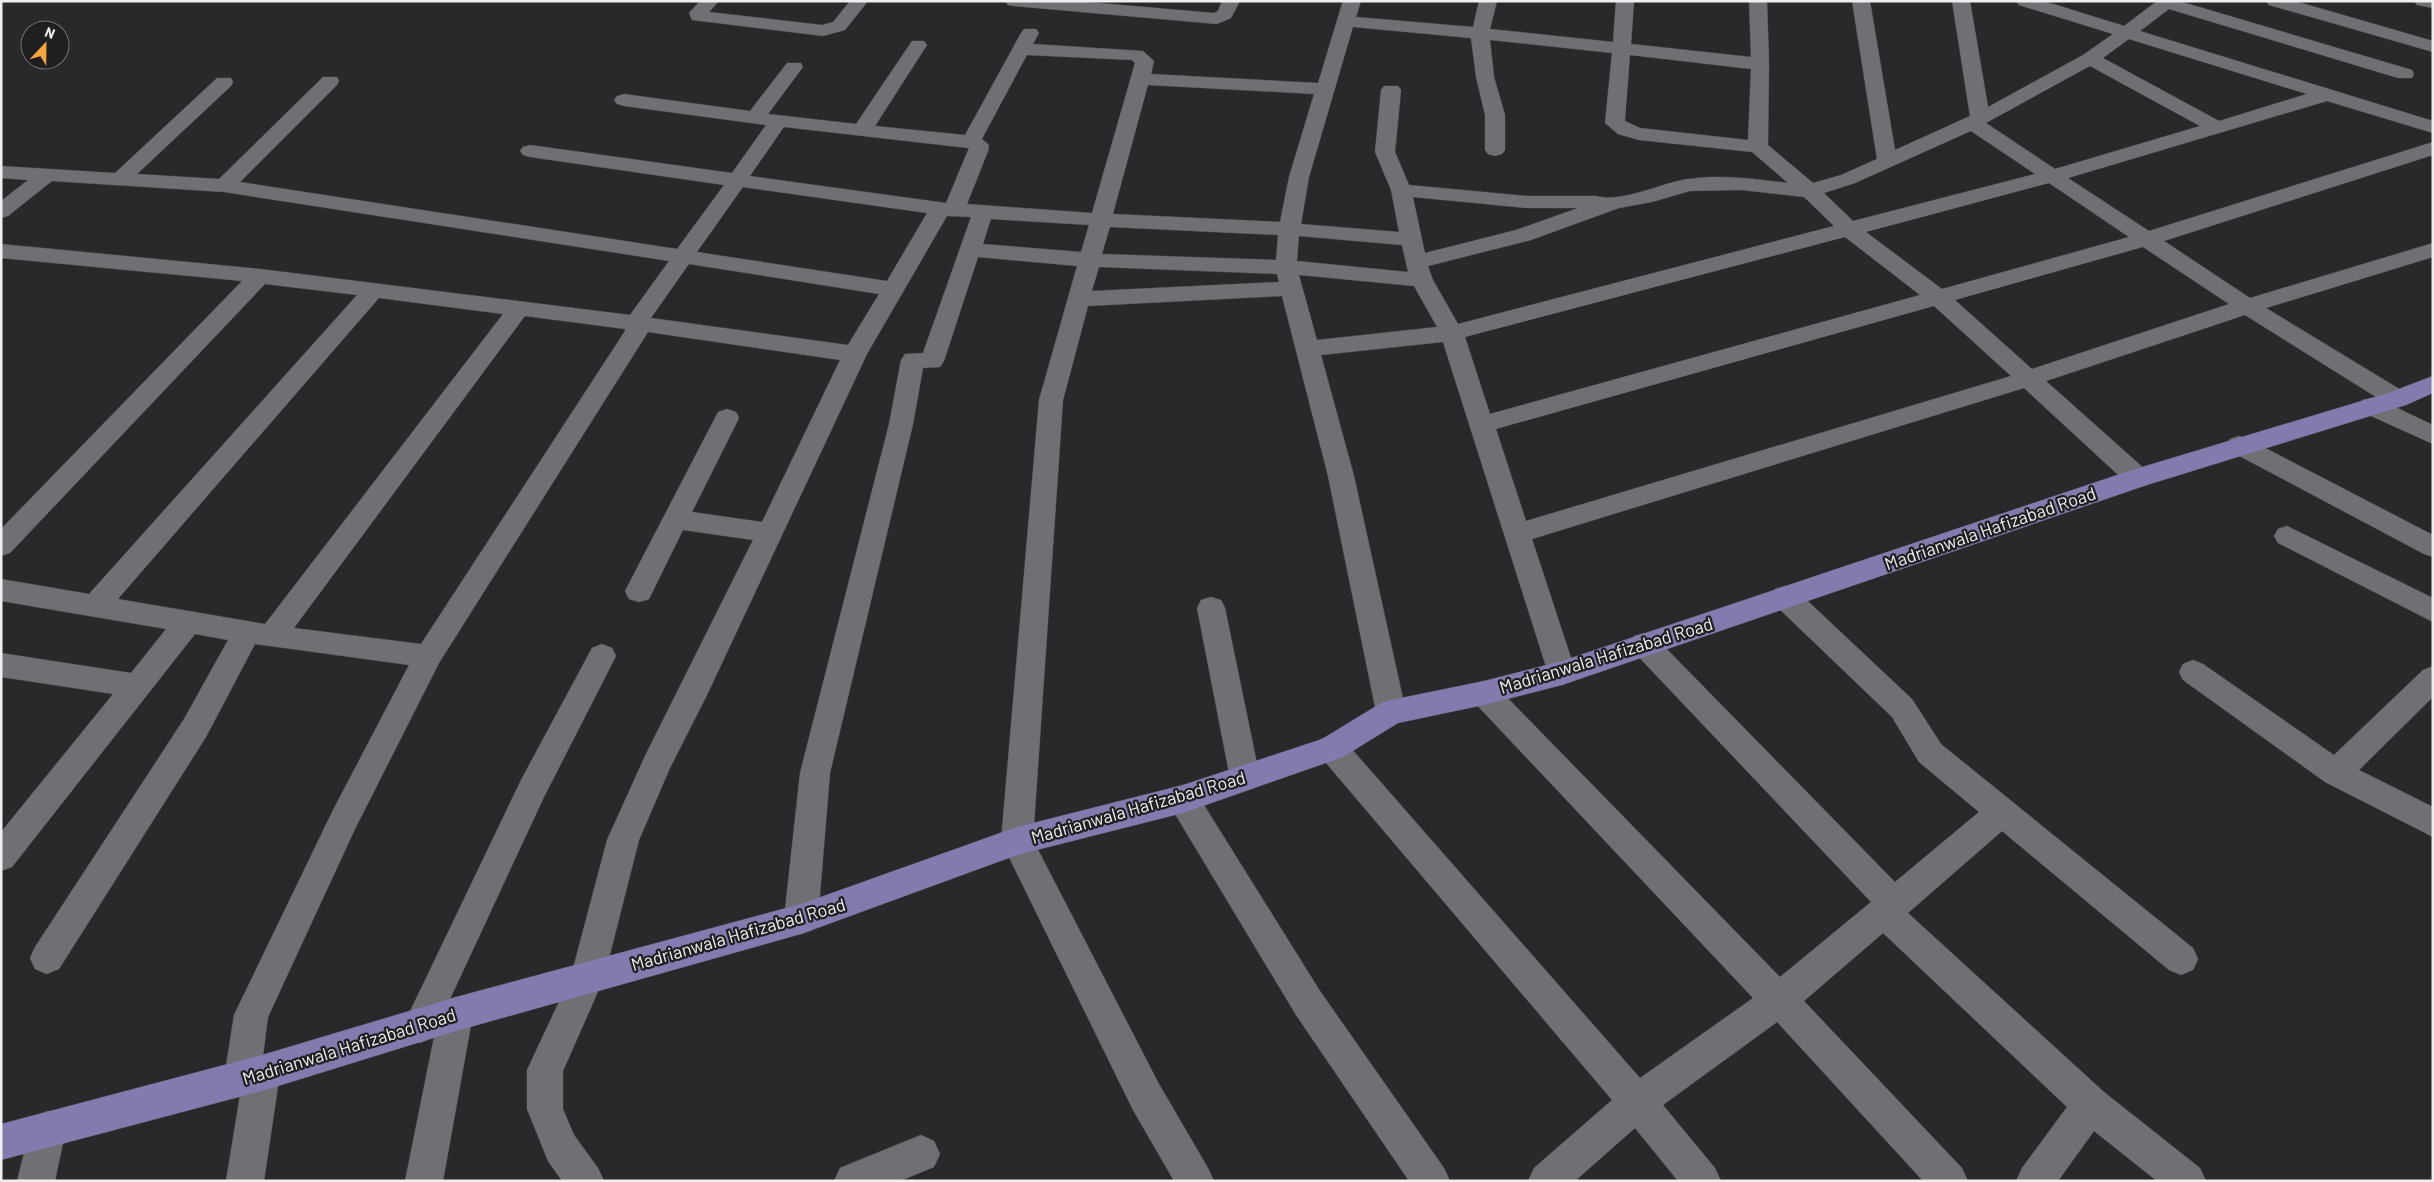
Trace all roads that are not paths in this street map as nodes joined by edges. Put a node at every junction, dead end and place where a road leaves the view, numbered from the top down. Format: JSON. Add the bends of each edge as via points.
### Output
{"nodes":[{"id":1,"x":710,"y":1,"type":"edge"},
{"id":2,"x":859,"y":1,"type":"edge"},
{"id":3,"x":1014,"y":1,"type":"edge"},
{"id":4,"x":1231,"y":1,"type":"edge"},
{"id":5,"x":1352,"y":1,"type":"edge"},
{"id":6,"x":1488,"y":1,"type":"edge"},
{"id":7,"x":1624,"y":1,"type":"edge"},
{"id":8,"x":1758,"y":1,"type":"edge"},
{"id":9,"x":1861,"y":1,"type":"edge"},
{"id":10,"x":1961,"y":1,"type":"edge"},
{"id":11,"x":2025,"y":1,"type":"edge"},
{"id":12,"x":2275,"y":1,"type":"edge"},
{"id":13,"x":2423,"y":1,"type":"edge"},
{"id":14,"x":2167,"y":2,"type":"edge"},
{"id":15,"x":2433,"y":3,"type":"edge"},
{"id":16,"x":1345,"y":21,"type":"junction"},
{"id":17,"x":2130,"y":32,"type":"junction"},
{"id":18,"x":1480,"y":33,"type":"junction"},
{"id":19,"x":2414,"y":41,"type":"junction"},
{"id":20,"x":918,"y":45,"type":"dead end"},
{"id":21,"x":2433,"y":47,"type":"edge"},
{"id":22,"x":1621,"y":49,"type":"junction"},
{"id":23,"x":2090,"y":59,"type":"junction"},
{"id":24,"x":1760,"y":64,"type":"junction"},
{"id":25,"x":794,"y":67,"type":"dead end"},
{"id":26,"x":1140,"y":79,"type":"junction"},
{"id":27,"x":330,"y":81,"type":"dead end"},
{"id":28,"x":224,"y":82,"type":"dead end"},
{"id":29,"x":2359,"y":82,"type":"junction"},
{"id":30,"x":1326,"y":89,"type":"junction"},
{"id":31,"x":1391,"y":90,"type":"dead end"},
{"id":32,"x":2329,"y":94,"type":"junction"},
{"id":33,"x":2400,"y":94,"type":"junction"},
{"id":34,"x":624,"y":100,"type":"dead end"},
{"id":35,"x":767,"y":120,"type":"junction"},
{"id":36,"x":1976,"y":121,"type":"junction"},
{"id":37,"x":2433,"y":127,"type":"edge"},
{"id":38,"x":2218,"y":128,"type":"junction"},
{"id":39,"x":862,"y":130,"type":"junction"},
{"id":40,"x":971,"y":142,"type":"junction"},
{"id":41,"x":1758,"y":148,"type":"junction"},
{"id":42,"x":2433,"y":148,"type":"edge"},
{"id":43,"x":1495,"y":150,"type":"dead end"},
{"id":44,"x":530,"y":151,"type":"dead end"},
{"id":45,"x":1888,"y":162,"type":"junction"},
{"id":46,"x":1,"y":172,"type":"edge"},
{"id":47,"x":48,"y":174,"type":"junction"},
{"id":48,"x":2053,"y":176,"type":"junction"},
{"id":49,"x":120,"y":179,"type":"junction"},
{"id":50,"x":737,"y":180,"type":"junction"},
{"id":51,"x":224,"y":186,"type":"junction"},
{"id":52,"x":1400,"y":190,"type":"junction"},
{"id":53,"x":1810,"y":191,"type":"junction"},
{"id":54,"x":1616,"y":202,"type":"junction"},
{"id":55,"x":947,"y":209,"type":"junction"},
{"id":56,"x":1,"y":212,"type":"edge"},
{"id":57,"x":983,"y":212,"type":"junction"},
{"id":58,"x":1102,"y":220,"type":"junction"},
{"id":59,"x":1288,"y":229,"type":"junction"},
{"id":60,"x":1850,"y":230,"type":"junction"},
{"id":61,"x":1410,"y":239,"type":"junction"},
{"id":62,"x":2147,"y":239,"type":"junction"},
{"id":63,"x":970,"y":250,"type":"junction"},
{"id":64,"x":2433,"y":250,"type":"edge"},
{"id":65,"x":1,"y":251,"type":"edge"},
{"id":66,"x":684,"y":256,"type":"junction"},
{"id":67,"x":1091,"y":260,"type":"junction"},
{"id":68,"x":1419,"y":271,"type":"junction"},
{"id":69,"x":260,"y":276,"type":"junction"},
{"id":70,"x":1289,"y":277,"type":"junction"},
{"id":71,"x":894,"y":289,"type":"junction"},
{"id":72,"x":374,"y":290,"type":"junction"},
{"id":73,"x":1938,"y":298,"type":"junction"},
{"id":74,"x":1080,"y":299,"type":"junction"},
{"id":75,"x":2247,"y":306,"type":"junction"},
{"id":76,"x":518,"y":308,"type":"junction"},
{"id":77,"x":636,"y":323,"type":"junction"},
{"id":78,"x":1452,"y":333,"type":"junction"},
{"id":79,"x":1308,"y":349,"type":"junction"},
{"id":80,"x":855,"y":354,"type":"junction"},
{"id":81,"x":2028,"y":379,"type":"junction"},
{"id":82,"x":2433,"y":384,"type":"edge"},
{"id":83,"x":2384,"y":402,"type":"junction"},
{"id":84,"x":727,"y":418,"type":"dead end"},
{"id":85,"x":1481,"y":425,"type":"junction"},
{"id":86,"x":2433,"y":435,"type":"edge"},
{"id":87,"x":2239,"y":445,"type":"junction"},
{"id":88,"x":2138,"y":478,"type":"junction"},
{"id":89,"x":676,"y":519,"type":"junction"},
{"id":90,"x":770,"y":533,"type":"junction"},
{"id":91,"x":1516,"y":534,"type":"junction"},
{"id":92,"x":2287,"y":536,"type":"dead end"},
{"id":93,"x":1,"y":546,"type":"edge"},
{"id":94,"x":2433,"y":547,"type":"edge"},
{"id":95,"x":1,"y":590,"type":"edge"},
{"id":96,"x":639,"y":591,"type":"dead end"},
{"id":97,"x":1785,"y":597,"type":"junction"},
{"id":98,"x":95,"y":606,"type":"junction"},
{"id":99,"x":1211,"y":608,"type":"dead end"},
{"id":100,"x":2433,"y":612,"type":"edge"},
{"id":101,"x":188,"y":622,"type":"junction"},
{"id":102,"x":259,"y":634,"type":"junction"},
{"id":103,"x":1644,"y":644,"type":"junction"},
{"id":104,"x":428,"y":656,"type":"junction"},
{"id":105,"x":602,"y":656,"type":"dead end"},
{"id":106,"x":1,"y":665,"type":"edge"},
{"id":107,"x":2193,"y":672,"type":"dead end"},
{"id":108,"x":1562,"y":673,"type":"junction"},
{"id":109,"x":2433,"y":678,"type":"edge"},
{"id":110,"x":138,"y":686,"type":"junction"},
{"id":111,"x":1484,"y":693,"type":"junction"},
{"id":112,"x":1391,"y":712,"type":"junction"},
{"id":113,"x":1332,"y":748,"type":"junction"},
{"id":114,"x":2336,"y":773,"type":"junction"},
{"id":115,"x":1245,"y":778,"type":"junction"},
{"id":116,"x":1183,"y":799,"type":"junction"},
{"id":117,"x":2002,"y":812,"type":"junction"},
{"id":118,"x":2433,"y":824,"type":"edge"},
{"id":119,"x":1017,"y":841,"type":"junction"},
{"id":120,"x":1,"y":858,"type":"edge"},
{"id":121,"x":1890,"y":909,"type":"junction"},
{"id":122,"x":801,"y":919,"type":"junction"},
{"id":123,"x":47,"y":958,"type":"dead end"},
{"id":124,"x":2181,"y":959,"type":"dead end"},
{"id":125,"x":587,"y":978,"type":"junction"},
{"id":126,"x":1779,"y":1000,"type":"junction"},
{"id":127,"x":456,"y":1014,"type":"junction"},
{"id":128,"x":420,"y":1026,"type":"junction"},
{"id":129,"x":252,"y":1076,"type":"junction"},
{"id":130,"x":1637,"y":1102,"type":"junction"},
{"id":131,"x":2091,"y":1105,"type":"junction"},
{"id":132,"x":48,"y":1129,"type":"junction"},
{"id":133,"x":1,"y":1142,"type":"edge"},
{"id":134,"x":921,"y":1154,"type":"dead end"},
{"id":135,"x":36,"y":1181,"type":"edge"},
{"id":136,"x":245,"y":1181,"type":"edge"},
{"id":137,"x":424,"y":1181,"type":"edge"},
{"id":138,"x":585,"y":1181,"type":"edge"},
{"id":139,"x":852,"y":1181,"type":"edge"},
{"id":140,"x":1195,"y":1181,"type":"edge"},
{"id":141,"x":1431,"y":1181,"type":"edge"},
{"id":142,"x":1547,"y":1181,"type":"edge"},
{"id":143,"x":1702,"y":1181,"type":"edge"},
{"id":144,"x":1949,"y":1181,"type":"edge"},
{"id":145,"x":2035,"y":1181,"type":"edge"},
{"id":146,"x":2187,"y":1181,"type":"edge"}],
"edges":[{"from":1,"to":2,"type":"street","via":[[698,16],[823,31],[839,26]]},
{"from":3,"to":4,"type":"street","via":[[1217,19],[1225,14]]},
{"from":5,"to":16,"type":"street"},
{"from":6,"to":18,"type":"street"},
{"from":7,"to":22,"type":"street"},
{"from":8,"to":24,"type":"street"},
{"from":9,"to":45,"type":"street"},
{"from":10,"to":36,"type":"street"},
{"from":11,"to":17,"type":"street"},
{"from":12,"to":19,"type":"street"},
{"from":13,"to":15,"type":"street"},
{"from":14,"to":17,"type":"street"},
{"from":14,"to":29,"type":"street"},
{"from":16,"to":18,"type":"street"},
{"from":16,"to":30,"type":"street"},
{"from":17,"to":23,"type":"street"},
{"from":17,"to":32,"type":"street"},
{"from":18,"to":22,"type":"street"},
{"from":18,"to":43,"type":"street","via":[[1485,77],[1495,115]]},
{"from":19,"to":21,"type":"street"},
{"from":19,"to":33,"type":"street"},
{"from":20,"to":39,"type":"street"},
{"from":22,"to":24,"type":"street"},
{"from":22,"to":41,"type":"street","via":[[1615,123],[1639,134]]},
{"from":23,"to":36,"type":"street"},
{"from":23,"to":38,"type":"street"},
{"from":24,"to":41,"type":"street"},
{"from":25,"to":35,"type":"street"},
{"from":26,"to":30,"type":"street"},
{"from":26,"to":40,"type":"street","via":[[1146,61],[1136,55],[1026,41]]},
{"from":26,"to":58,"type":"street"},
{"from":27,"to":51,"type":"street"},
{"from":28,"to":49,"type":"street"},
{"from":29,"to":32,"type":"street"},
{"from":29,"to":33,"type":"street"},
{"from":29,"to":33,"type":"street"},
{"from":30,"to":59,"type":"street","via":[[1299,177]]},
{"from":31,"to":52,"type":"street","via":[[1386,152]]},
{"from":32,"to":38,"type":"street"},
{"from":33,"to":37,"type":"street"},
{"from":34,"to":35,"type":"street"},
{"from":35,"to":39,"type":"street"},
{"from":35,"to":50,"type":"street"},
{"from":36,"to":45,"type":"street"},
{"from":36,"to":48,"type":"street"},
{"from":38,"to":48,"type":"street"},
{"from":39,"to":40,"type":"street"},
{"from":40,"to":55,"type":"street","via":[[979,145],[978,151]]},
{"from":41,"to":53,"type":"street"},
{"from":42,"to":62,"type":"street"},
{"from":44,"to":50,"type":"street"},
{"from":45,"to":53,"type":"street"},
{"from":46,"to":47,"type":"street"},
{"from":47,"to":49,"type":"street"},
{"from":47,"to":56,"type":"street"},
{"from":48,"to":60,"type":"street"},
{"from":48,"to":62,"type":"street"},
{"from":49,"to":51,"type":"street"},
{"from":50,"to":55,"type":"street"},
{"from":50,"to":66,"type":"street"},
{"from":51,"to":66,"type":"street"},
{"from":52,"to":54,"type":"street","via":[[1527,202]]},
{"from":52,"to":61,"type":"street"},
{"from":53,"to":54,"type":"street","via":[[1741,184],[1688,185]]},
{"from":53,"to":60,"type":"street"},
{"from":54,"to":68,"type":"street"},
{"from":55,"to":57,"type":"street"},
{"from":55,"to":71,"type":"street"},
{"from":57,"to":58,"type":"street"},
{"from":57,"to":63,"type":"street"},
{"from":58,"to":59,"type":"street"},
{"from":58,"to":67,"type":"street"},
{"from":59,"to":61,"type":"street"},
{"from":59,"to":70,"type":"street"},
{"from":60,"to":73,"type":"street"},
{"from":60,"to":78,"type":"street"},
{"from":61,"to":68,"type":"street"},
{"from":62,"to":73,"type":"street"},
{"from":62,"to":75,"type":"street"},
{"from":63,"to":67,"type":"street"},
{"from":63,"to":122,"type":"street","via":[[932,361],[913,360],[901,424],[815,773]]},
{"from":64,"to":75,"type":"street"},
{"from":65,"to":69,"type":"street"},
{"from":66,"to":71,"type":"street"},
{"from":66,"to":77,"type":"street"},
{"from":67,"to":70,"type":"street"},
{"from":67,"to":74,"type":"street"},
{"from":68,"to":70,"type":"street"},
{"from":68,"to":78,"type":"street"},
{"from":69,"to":72,"type":"street"},
{"from":69,"to":93,"type":"street"},
{"from":70,"to":74,"type":"street"},
{"from":70,"to":79,"type":"street"},
{"from":71,"to":80,"type":"street"},
{"from":72,"to":76,"type":"street"},
{"from":72,"to":98,"type":"street"},
{"from":73,"to":81,"type":"street"},
{"from":73,"to":85,"type":"street"},
{"from":74,"to":119,"type":"street","via":[[1051,400]]},
{"from":75,"to":81,"type":"street"},
{"from":75,"to":83,"type":"street"},
{"from":76,"to":77,"type":"street"},
{"from":76,"to":102,"type":"street"},
{"from":77,"to":80,"type":"street"},
{"from":77,"to":104,"type":"street","via":[[637,331]]},
{"from":78,"to":79,"type":"street"},
{"from":78,"to":85,"type":"street"},
{"from":79,"to":112,"type":"street","via":[[1340,476]]},
{"from":80,"to":90,"type":"street"},
{"from":81,"to":88,"type":"street"},
{"from":81,"to":91,"type":"street"},
{"from":82,"to":83,"type":"main road","name":"Madrianwala Hafizabad Road"},
{"from":83,"to":86,"type":"street"},
{"from":83,"to":87,"type":"main road","name":"Madrianwala Hafizabad Road"},
{"from":84,"to":89,"type":"street"},
{"from":85,"to":91,"type":"street"},
{"from":87,"to":88,"type":"main road","name":"Madrianwala Hafizabad Road"},
{"from":87,"to":94,"type":"street"},
{"from":88,"to":97,"type":"main road","name":"Madrianwala Hafizabad Road"},
{"from":89,"to":90,"type":"street"},
{"from":89,"to":96,"type":"street"},
{"from":90,"to":125,"type":"street","via":[[656,765],[623,840]]},
{"from":91,"to":108,"type":"street"},
{"from":92,"to":100,"type":"street"},
{"from":95,"to":98,"type":"street"},
{"from":97,"to":103,"type":"main road","name":"Madrianwala Hafizabad Road"},
{"from":97,"to":117,"type":"street","via":[[1902,708],[1930,754]]},
{"from":98,"to":101,"type":"street"},
{"from":99,"to":115,"type":"street"},
{"from":101,"to":102,"type":"street"},
{"from":101,"to":110,"type":"street"},
{"from":102,"to":104,"type":"street"},
{"from":102,"to":123,"type":"street"},
{"from":103,"to":108,"type":"main road","name":"Madrianwala Hafizabad Road"},
{"from":103,"to":121,"type":"street"},
{"from":104,"to":129,"type":"street","via":[[344,820],[251,1015]]},
{"from":105,"to":128,"type":"street","via":[[532,790]]},
{"from":106,"to":110,"type":"street"},
{"from":107,"to":114,"type":"street"},
{"from":108,"to":111,"type":"main road","name":"Madrianwala Hafizabad Road"},
{"from":109,"to":114,"type":"street"},
{"from":110,"to":120,"type":"street"},
{"from":111,"to":112,"type":"main road","name":"Madrianwala Hafizabad Road"},
{"from":111,"to":126,"type":"street"},
{"from":112,"to":113,"type":"main road","name":"Madrianwala Hafizabad Road"},
{"from":113,"to":115,"type":"main road","name":"Madrianwala Hafizabad Road"},
{"from":113,"to":130,"type":"street"},
{"from":114,"to":118,"type":"street"},
{"from":115,"to":116,"type":"main road","name":"Madrianwala Hafizabad Road"},
{"from":116,"to":119,"type":"main road","name":"Madrianwala Hafizabad Road"},
{"from":116,"to":141,"type":"street","via":[[1308,1003]]},
{"from":117,"to":121,"type":"street"},
{"from":117,"to":124,"type":"street"},
{"from":119,"to":122,"type":"main road","name":"Madrianwala Hafizabad Road"},
{"from":119,"to":140,"type":"street","via":[[1146,1097]]},
{"from":121,"to":126,"type":"street"},
{"from":121,"to":131,"type":"street"},
{"from":122,"to":125,"type":"main road","name":"Madrianwala Hafizabad Road"},
{"from":125,"to":127,"type":"main road","name":"Madrianwala Hafizabad Road"},
{"from":125,"to":138,"type":"street","via":[[545,1070],[545,1109],[561,1148]]},
{"from":126,"to":130,"type":"street"},
{"from":126,"to":144,"type":"street"},
{"from":127,"to":128,"type":"main road","name":"Madrianwala Hafizabad Road"},
{"from":127,"to":137,"type":"street"},
{"from":128,"to":129,"type":"main road","name":"Madrianwala Hafizabad Road"},
{"from":129,"to":132,"type":"main road","name":"Madrianwala Hafizabad Road"},
{"from":129,"to":136,"type":"street"},
{"from":130,"to":142,"type":"street"},
{"from":130,"to":143,"type":"street"},
{"from":131,"to":145,"type":"street"},
{"from":131,"to":146,"type":"street"},
{"from":132,"to":133,"type":"main road","name":"Madrianwala Hafizabad Road"},
{"from":132,"to":135,"type":"street"},
{"from":134,"to":139,"type":"street"}]}
